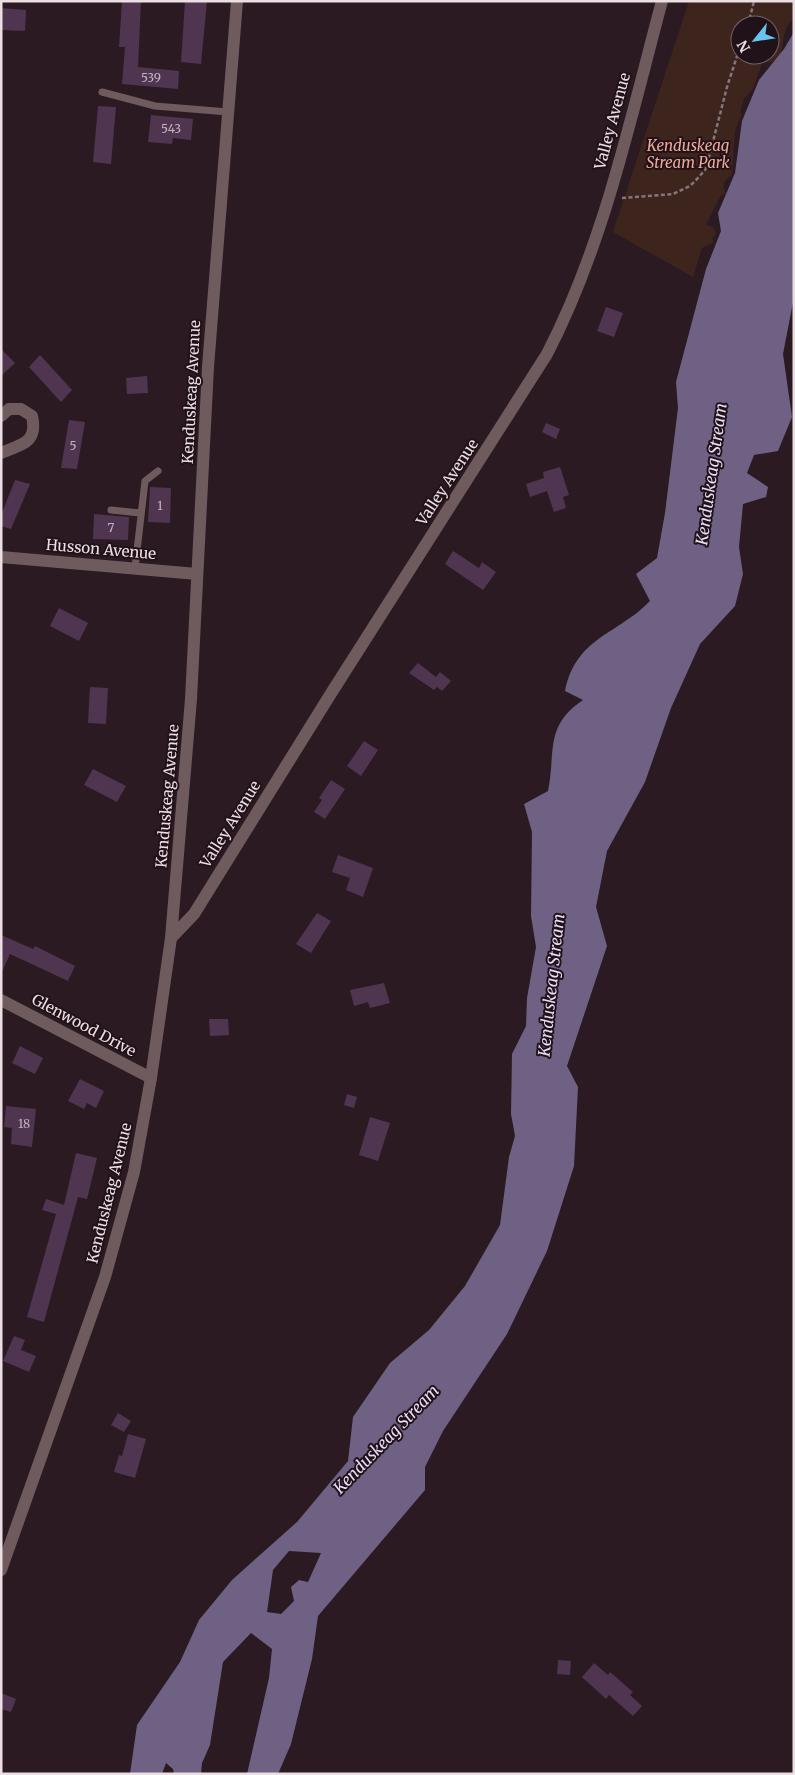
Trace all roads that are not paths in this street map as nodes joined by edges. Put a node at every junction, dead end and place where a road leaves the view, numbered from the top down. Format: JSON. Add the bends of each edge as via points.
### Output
{"nodes":[{"id":1,"x":237,"y":1,"type":"edge"},
{"id":2,"x":662,"y":1,"type":"edge"},
{"id":3,"x":102,"y":92,"type":"dead end"},
{"id":4,"x":228,"y":112,"type":"junction"},
{"id":5,"x":1,"y":416,"type":"edge"},
{"id":6,"x":1,"y":454,"type":"edge"},
{"id":7,"x":158,"y":470,"type":"dead end"},
{"id":8,"x":111,"y":510,"type":"dead end"},
{"id":9,"x":140,"y":513,"type":"junction"},
{"id":10,"x":1,"y":557,"type":"edge"},
{"id":11,"x":135,"y":568,"type":"junction"},
{"id":12,"x":197,"y":574,"type":"junction"},
{"id":13,"x":171,"y":938,"type":"junction"},
{"id":14,"x":1,"y":1000,"type":"edge"},
{"id":15,"x":151,"y":1078,"type":"junction"},
{"id":16,"x":1,"y":1570,"type":"edge"}],
"edges":[{"from":1,"to":4,"type":"street","name":"Kenduskeag Avenue"},
{"from":2,"to":13,"type":"street","name":"Valley Avenue","via":[[608,199],[570,306],[538,370],[194,914]]},
{"from":3,"to":4,"type":"lane","via":[[155,106]]},
{"from":4,"to":12,"type":"street","name":"Kenduskeag Avenue","via":[[208,367]]},
{"from":5,"to":6,"type":"street","via":[[9,409],[21,408],[32,416],[35,429],[28,442]]},
{"from":7,"to":9,"type":"lane","via":[[145,481]]},
{"from":8,"to":9,"type":"lane"},
{"from":9,"to":11,"type":"lane"},
{"from":10,"to":11,"type":"street","name":"Husson Avenue"},
{"from":11,"to":12,"type":"street","name":"Husson Avenue"},
{"from":12,"to":13,"type":"street","name":"Kenduskeag Avenue","via":[[191,699]]},
{"from":13,"to":15,"type":"street","name":"Kenduskeag Avenue"},
{"from":14,"to":15,"type":"street","name":"Glenwood Drive"},
{"from":15,"to":16,"type":"street","name":"Kenduskeag Avenue","via":[[134,1172],[108,1268]]}]}
